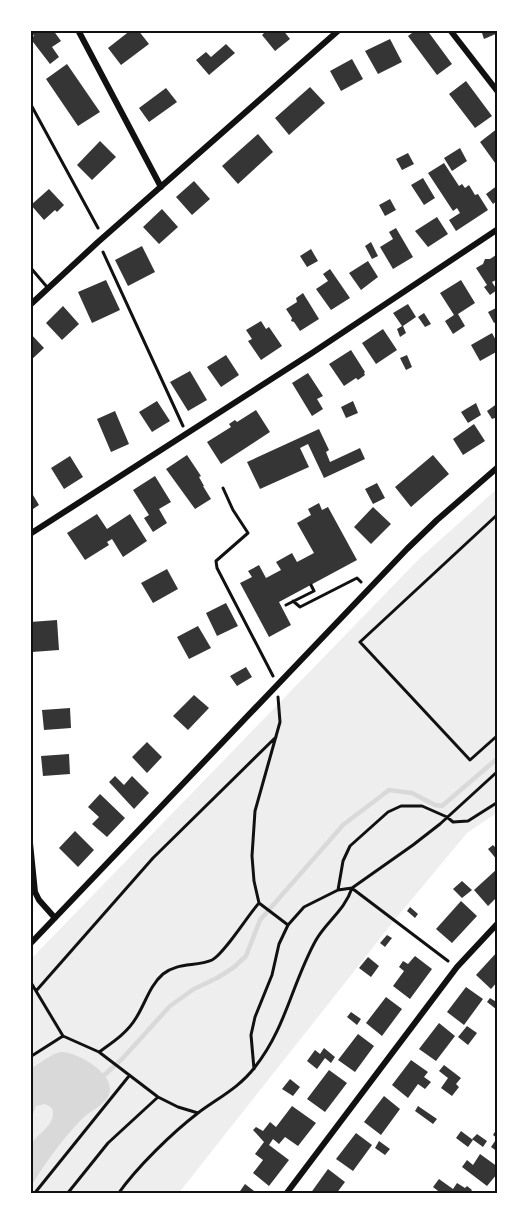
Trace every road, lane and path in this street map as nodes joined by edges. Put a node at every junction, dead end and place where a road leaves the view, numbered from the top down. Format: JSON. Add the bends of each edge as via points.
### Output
{"nodes":[{"id":1,"x":78,"y":30,"type":"edge"},
{"id":2,"x":339,"y":30,"type":"edge"},
{"id":3,"x":450,"y":30,"type":"edge"},
{"id":4,"x":498,"y":92,"type":"edge"},
{"id":5,"x":30,"y":103,"type":"edge"},
{"id":6,"x":161,"y":187,"type":"junction"},
{"id":7,"x":498,"y":229,"type":"edge"},
{"id":8,"x":101,"y":240,"type":"junction"},
{"id":9,"x":30,"y":267,"type":"edge"},
{"id":10,"x":49,"y":288,"type":"junction"},
{"id":11,"x":30,"y":305,"type":"edge"},
{"id":12,"x":186,"y":432,"type":"junction"},
{"id":13,"x":498,"y":467,"type":"edge"},
{"id":14,"x":223,"y":488,"type":"dead end"},
{"id":15,"x":498,"y":514,"type":"edge"},
{"id":16,"x":30,"y":534,"type":"edge"},
{"id":17,"x":311,"y":585,"type":"dead end"},
{"id":18,"x":368,"y":590,"type":"junction"},
{"id":19,"x":314,"y":591,"type":"junction"},
{"id":20,"x":318,"y":598,"type":"junction"},
{"id":21,"x":293,"y":601,"type":"junction"},
{"id":22,"x":286,"y":604,"type":"dead end"},
{"id":23,"x":277,"y":684,"type":"junction"},
{"id":24,"x":498,"y":735,"type":"edge"},
{"id":25,"x":277,"y":736,"type":"junction"},
{"id":26,"x":498,"y":771,"type":"edge"},
{"id":27,"x":498,"y":802,"type":"edge"},
{"id":28,"x":447,"y":817,"type":"junction"},
{"id":29,"x":30,"y":843,"type":"edge"},
{"id":30,"x":352,"y":888,"type":"junction"},
{"id":31,"x":338,"y":890,"type":"junction"},
{"id":32,"x":259,"y":903,"type":"junction"},
{"id":33,"x":55,"y":918,"type":"junction"},
{"id":34,"x":498,"y":923,"type":"edge"},
{"id":35,"x":288,"y":925,"type":"junction"},
{"id":36,"x":30,"y":944,"type":"edge"},
{"id":37,"x":457,"y":967,"type":"junction"},
{"id":38,"x":30,"y":981,"type":"edge"},
{"id":39,"x":32,"y":986,"type":"edge"},
{"id":40,"x":36,"y":991,"type":"junction"},
{"id":41,"x":63,"y":1036,"type":"junction"},
{"id":42,"x":99,"y":1052,"type":"junction"},
{"id":43,"x":30,"y":1057,"type":"edge"},
{"id":44,"x":254,"y":1069,"type":"junction"},
{"id":45,"x":129,"y":1076,"type":"junction"},
{"id":46,"x":158,"y":1097,"type":"junction"},
{"id":47,"x":199,"y":1113,"type":"junction"},
{"id":48,"x":34,"y":1194,"type":"edge"},
{"id":49,"x":67,"y":1194,"type":"edge"},
{"id":50,"x":118,"y":1194,"type":"edge"},
{"id":51,"x":286,"y":1194,"type":"edge"}],
"edges":[{"from":1,"to":6,"type":"street"},
{"from":2,"to":6,"type":"street"},
{"from":3,"to":4,"type":"street"},
{"from":5,"to":8,"type":"path"},
{"from":6,"to":8,"type":"street"},
{"from":7,"to":12,"type":"street"},
{"from":8,"to":10,"type":"street"},
{"from":8,"to":12,"type":"path"},
{"from":9,"to":10,"type":"lane"},
{"from":10,"to":11,"type":"street"},
{"from":12,"to":16,"type":"street"},
{"from":13,"to":18,"type":"street","via":[[436,520]]},
{"from":14,"to":23,"type":"path","via":[[248,533],[216,561],[217,568]]},
{"from":15,"to":24,"type":"path","via":[[360,642],[470,760]]},
{"from":17,"to":19,"type":"path"},
{"from":18,"to":20,"type":"path","via":[[357,578]]},
{"from":18,"to":23,"type":"street"},
{"from":19,"to":20,"type":"path"},
{"from":19,"to":21,"type":"path"},
{"from":20,"to":21,"type":"path","via":[[300,607]]},
{"from":21,"to":22,"type":"path"},
{"from":23,"to":25,"type":"path"},
{"from":23,"to":33,"type":"street"},
{"from":25,"to":32,"type":"path","via":[[255,811],[252,856]]},
{"from":25,"to":40,"type":"path","via":[[153,858]]},
{"from":26,"to":28,"type":"path"},
{"from":27,"to":28,"type":"path","via":[[468,820],[453,822]]},
{"from":28,"to":30,"type":"path"},
{"from":28,"to":31,"type":"path","via":[[422,806],[401,806],[388,812],[350,846]]},
{"from":29,"to":33,"type":"street","via":[[35,892]]},
{"from":30,"to":31,"type":"path"},
{"from":30,"to":37,"type":"path"},
{"from":30,"to":44,"type":"path","via":[[345,905],[316,939],[280,1027]]},
{"from":31,"to":35,"type":"path","via":[[304,907]]},
{"from":32,"to":35,"type":"path"},
{"from":32,"to":42,"type":"path","via":[[213,960],[180,965],[163,974],[129,1027]]},
{"from":33,"to":36,"type":"street"},
{"from":34,"to":37,"type":"street"},
{"from":35,"to":44,"type":"path","via":[[255,1017],[251,1035]]},
{"from":37,"to":51,"type":"street"},
{"from":38,"to":39,"type":"path"},
{"from":39,"to":40,"type":"path"},
{"from":40,"to":41,"type":"path"},
{"from":41,"to":42,"type":"path"},
{"from":41,"to":43,"type":"path"},
{"from":42,"to":45,"type":"path"},
{"from":44,"to":47,"type":"path"},
{"from":45,"to":46,"type":"path"},
{"from":45,"to":48,"type":"path"},
{"from":46,"to":47,"type":"path"},
{"from":46,"to":49,"type":"path","via":[[108,1143]]},
{"from":47,"to":50,"type":"path"}]}
